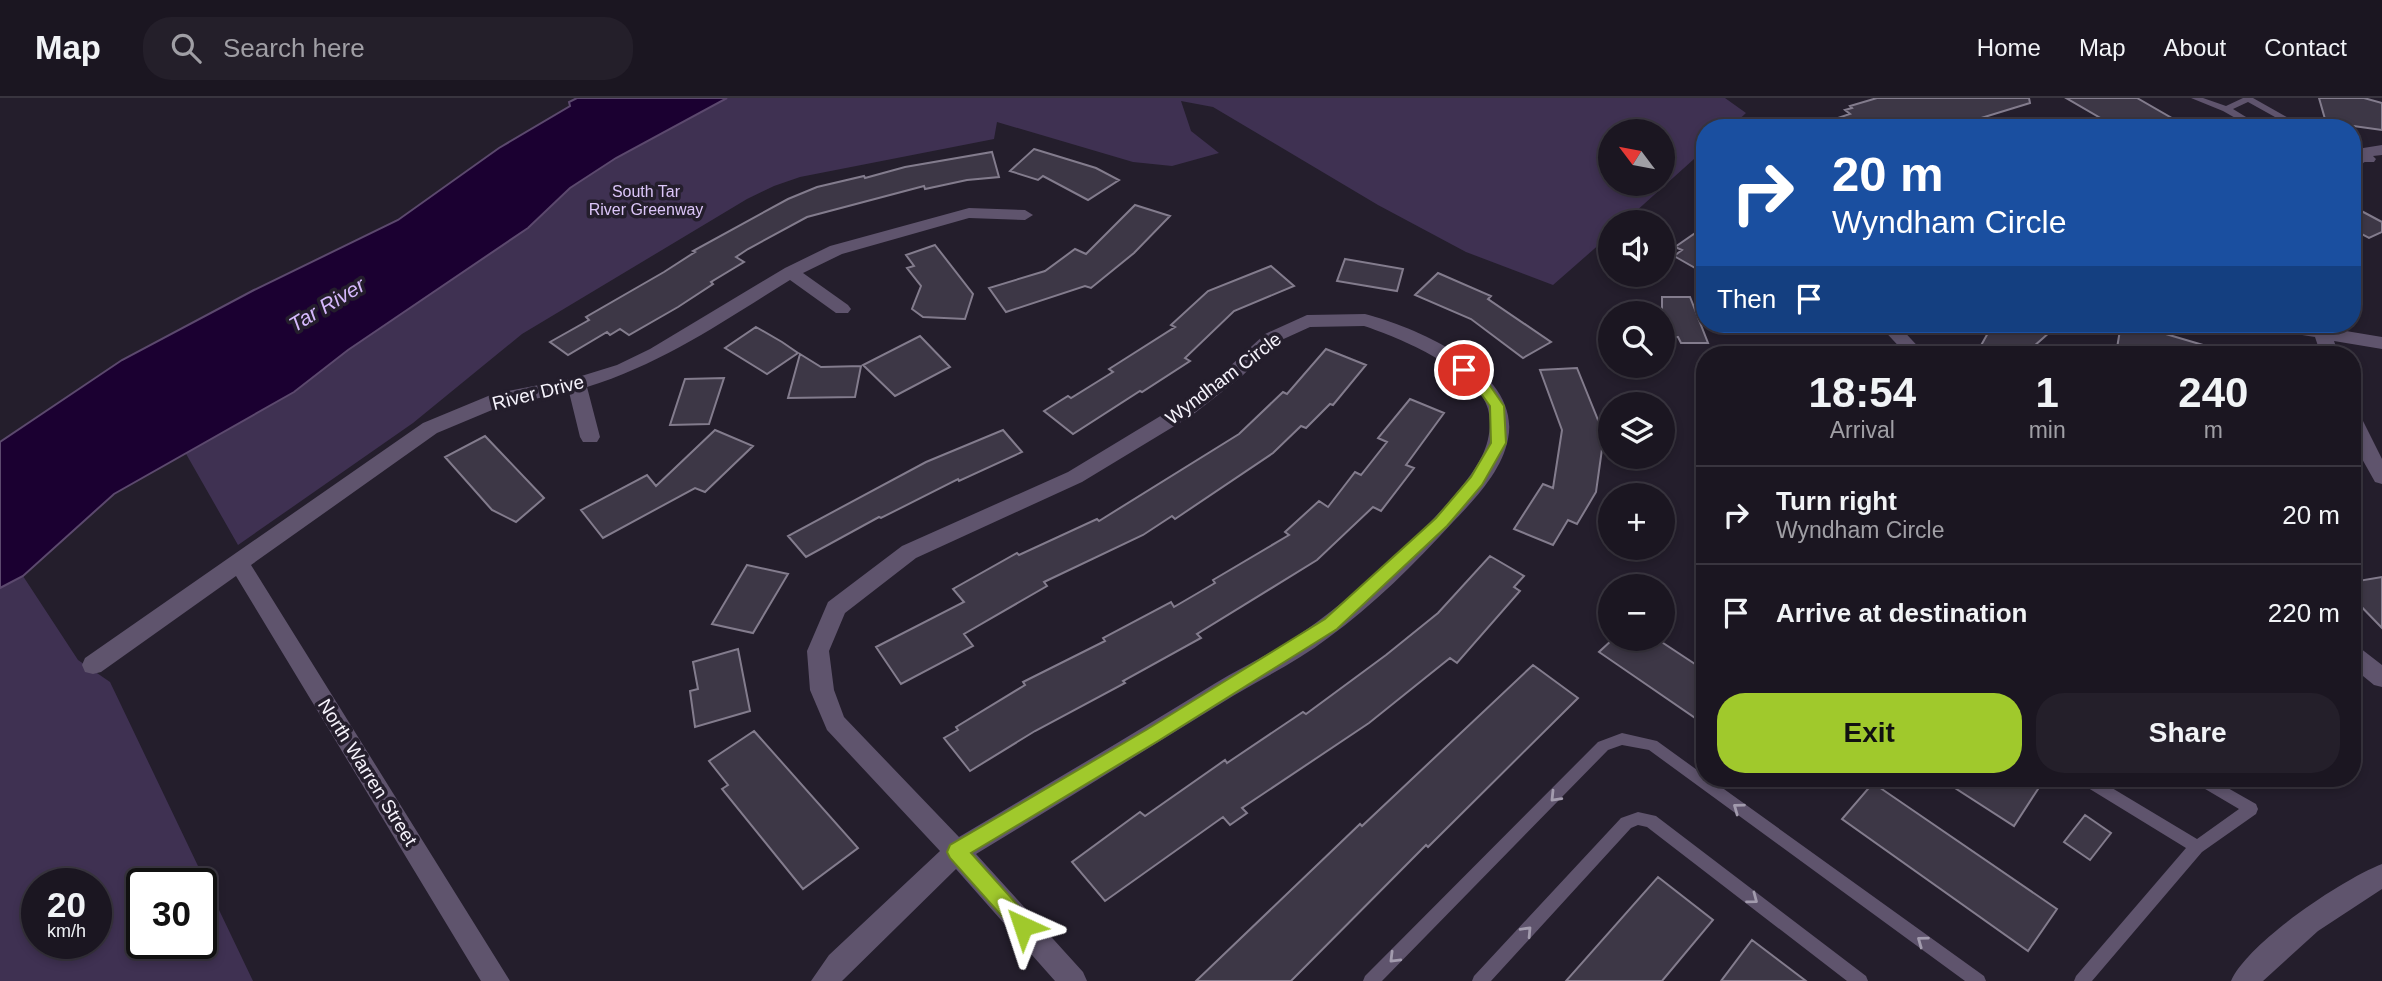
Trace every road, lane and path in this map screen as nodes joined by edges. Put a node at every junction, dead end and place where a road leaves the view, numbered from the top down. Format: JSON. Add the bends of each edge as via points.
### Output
{"nodes":[{"id":1,"x":2195,"y":98,"type":"edge"},
{"id":2,"x":2248,"y":98,"type":"edge"},
{"id":3,"x":2226,"y":109,"type":"junction"},
{"id":4,"x":2244,"y":119,"type":"edge"},
{"id":5,"x":2286,"y":119,"type":"edge"},
{"id":6,"x":1025,"y":215,"type":"dead end"},
{"id":7,"x":791,"y":272,"type":"junction"},
{"id":8,"x":842,"y":309,"type":"dead end"},
{"id":9,"x":1896,"y":333,"type":"edge"},
{"id":10,"x":2318,"y":333,"type":"edge"},
{"id":11,"x":2323,"y":334,"type":"junction"},
{"id":12,"x":2382,"y":344,"type":"edge"},
{"id":13,"x":1908,"y":346,"type":"edge"},
{"id":14,"x":2327,"y":346,"type":"edge"},
{"id":15,"x":577,"y":384,"type":"junction"},
{"id":16,"x":590,"y":437,"type":"dead end"},
{"id":17,"x":2361,"y":440,"type":"edge"},
{"id":18,"x":2382,"y":477,"type":"edge"},
{"id":19,"x":239,"y":563,"type":"junction"},
{"id":20,"x":2361,"y":661,"type":"edge"},
{"id":21,"x":93,"y":665,"type":"dead end"},
{"id":22,"x":2382,"y":678,"type":"edge"},
{"id":23,"x":1696,"y":777,"type":"edge"},
{"id":24,"x":1710,"y":787,"type":"edge"},
{"id":25,"x":2098,"y":787,"type":"edge"},
{"id":26,"x":2214,"y":787,"type":"edge"},
{"id":27,"x":2197,"y":847,"type":"junction"},
{"id":28,"x":957,"y":852,"type":"junction"},
{"id":29,"x":2382,"y":876,"type":"edge"},
{"id":30,"x":496,"y":981,"type":"edge"},
{"id":31,"x":825,"y":981,"type":"edge"},
{"id":32,"x":1073,"y":981,"type":"edge"},
{"id":33,"x":1371,"y":981,"type":"edge"},
{"id":34,"x":1480,"y":981,"type":"edge"},
{"id":35,"x":1860,"y":981,"type":"edge"},
{"id":36,"x":1978,"y":981,"type":"edge"},
{"id":37,"x":2082,"y":981,"type":"edge"},
{"id":38,"x":2245,"y":981,"type":"edge"}],
"edges":[{"from":1,"to":3,"type":"lane"},
{"from":2,"to":3,"type":"lane"},
{"from":2,"to":5,"type":"lane"},
{"from":3,"to":4,"type":"lane"},
{"from":6,"to":7,"type":"street","name":"River Drive","via":[[969,214],[856,243]]},
{"from":7,"to":8,"type":"street"},
{"from":7,"to":15,"type":"street","name":"River Drive","via":[[657,353]]},
{"from":9,"to":13,"type":"street"},
{"from":10,"to":11,"type":"street"},
{"from":11,"to":12,"type":"street"},
{"from":11,"to":14,"type":"street"},
{"from":15,"to":16,"type":"street"},
{"from":15,"to":19,"type":"street","name":"River Drive","via":[[499,399],[430,428]]},
{"from":17,"to":18,"type":"street"},
{"from":19,"to":21,"type":"street","name":"River Drive"},
{"from":19,"to":30,"type":"street","name":"North Warren Street"},
{"from":20,"to":22,"type":"street"},
{"from":23,"to":33,"type":"lane","one_way":true,"via":[[1652,745],[1622,739],[1603,746]]},
{"from":36,"to":24,"type":"lane","one_way":true},
{"from":25,"to":27,"type":"lane"},
{"from":26,"to":27,"type":"lane","via":[[2251,809]]},
{"from":27,"to":37,"type":"lane"},
{"from":28,"to":28,"type":"street","name":"Wyndham Circle","via":[[1331,624],[1442,522],[1477,481],[1498,443],[1497,406],[1479,381],[1401,331],[1365,320],[1307,321],[1271,338],[1234,373],[1172,419],[1075,477],[909,552],[836,608],[818,651],[822,690],[835,723]]},
{"from":28,"to":31,"type":"street"},
{"from":28,"to":32,"type":"street","name":"Wyndham Circle"},
{"from":29,"to":38,"type":"street","via":[[2349,893],[2273,951]]},
{"from":34,"to":35,"type":"lane","one_way":true,"via":[[1626,823],[1638,818],[1651,821]]}]}
